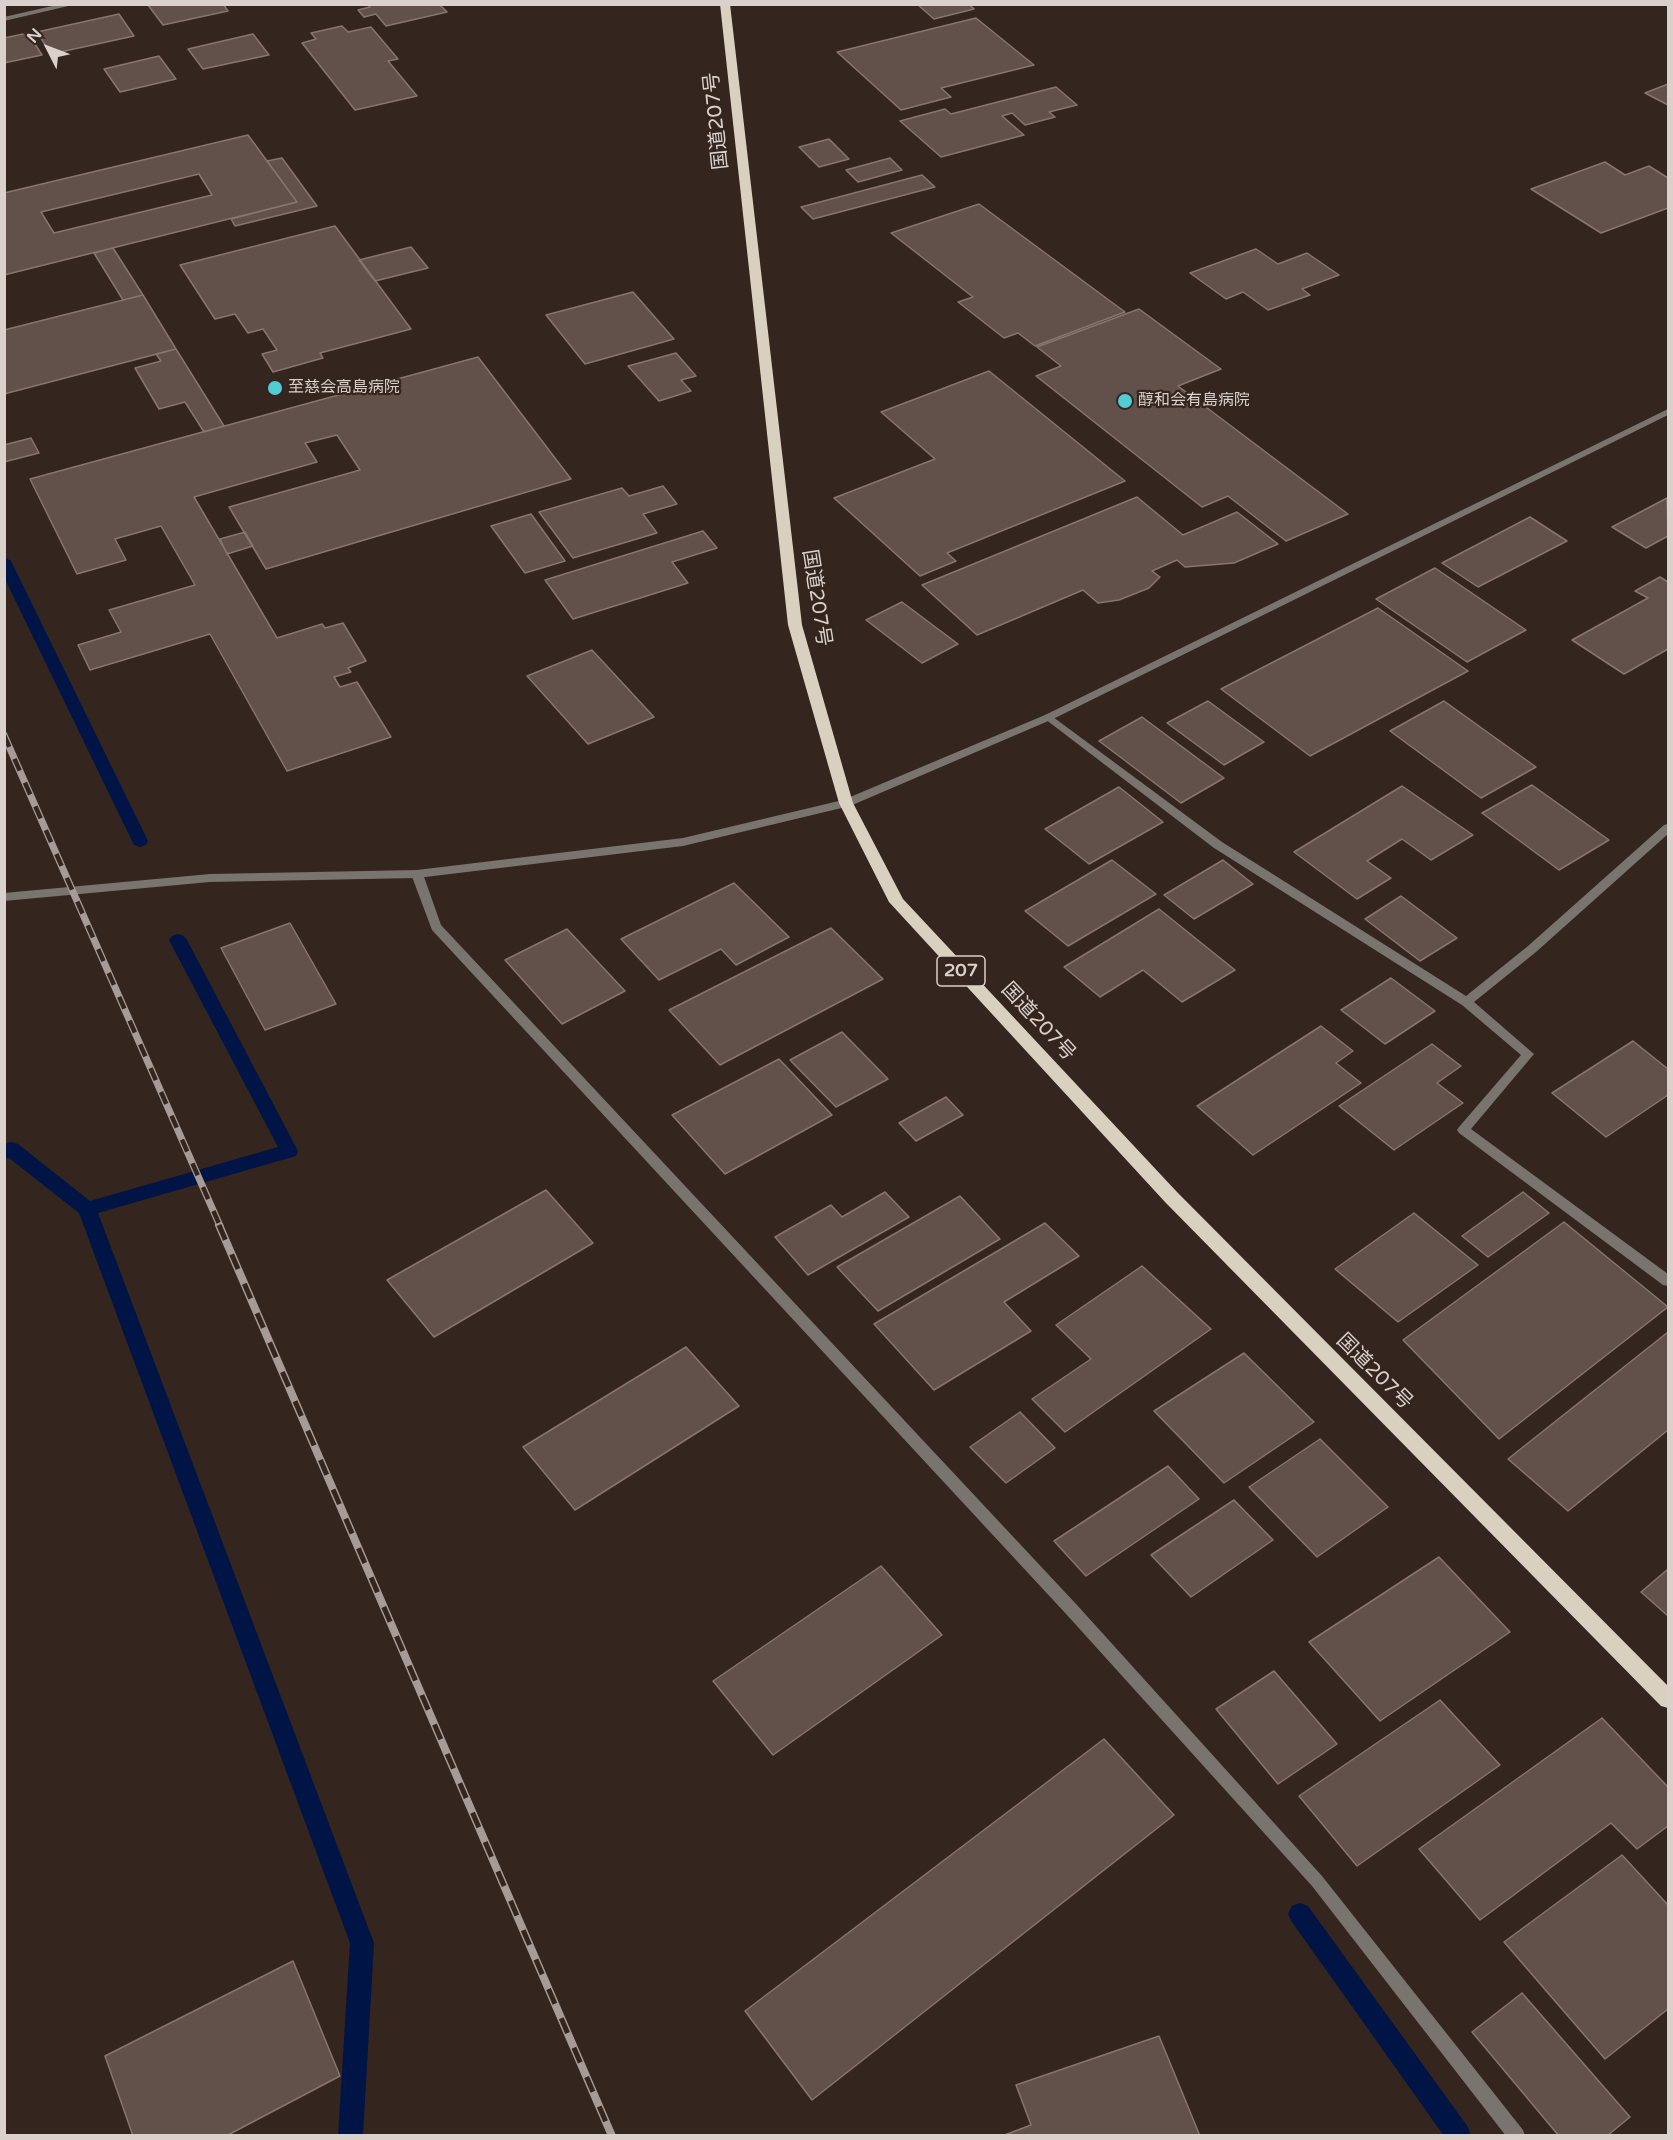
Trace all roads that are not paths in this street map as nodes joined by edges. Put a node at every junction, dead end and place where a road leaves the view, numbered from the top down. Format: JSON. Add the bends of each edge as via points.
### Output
{"nodes":[{"id":1,"x":74,"y":4,"type":"edge"},
{"id":2,"x":725,"y":4,"type":"edge"},
{"id":3,"x":4,"y":19,"type":"edge"},
{"id":4,"x":1668,"y":412,"type":"edge"},
{"id":5,"x":1049,"y":717,"type":"junction"},
{"id":6,"x":846,"y":803,"type":"junction"},
{"id":7,"x":1668,"y":828,"type":"edge"},
{"id":8,"x":417,"y":874,"type":"junction"},
{"id":9,"x":4,"y":897,"type":"edge"},
{"id":10,"x":1466,"y":1002,"type":"junction"},
{"id":11,"x":1668,"y":1281,"type":"edge"},
{"id":12,"x":1668,"y":1699,"type":"edge"},
{"id":13,"x":1517,"y":2136,"type":"edge"}],
"edges":[{"from":1,"to":3,"type":"street"},
{"from":2,"to":6,"type":"highway","name":"国道207号","number":"207","via":[[795,625]]},
{"from":4,"to":5,"type":"street"},
{"from":5,"to":6,"type":"street"},
{"from":5,"to":10,"type":"street","via":[[1218,845]]},
{"from":6,"to":8,"type":"street","via":[[683,842]]},
{"from":6,"to":12,"type":"highway","name":"国道207号","number":"207","via":[[905,911],[1171,1197]]},
{"from":7,"to":10,"type":"street"},
{"from":8,"to":9,"type":"street","via":[[210,878]]},
{"from":8,"to":13,"type":"street","via":[[436,927],[1072,1610],[1317,1881]]},
{"from":10,"to":11,"type":"street","via":[[1528,1054],[1463,1130]]}]}
